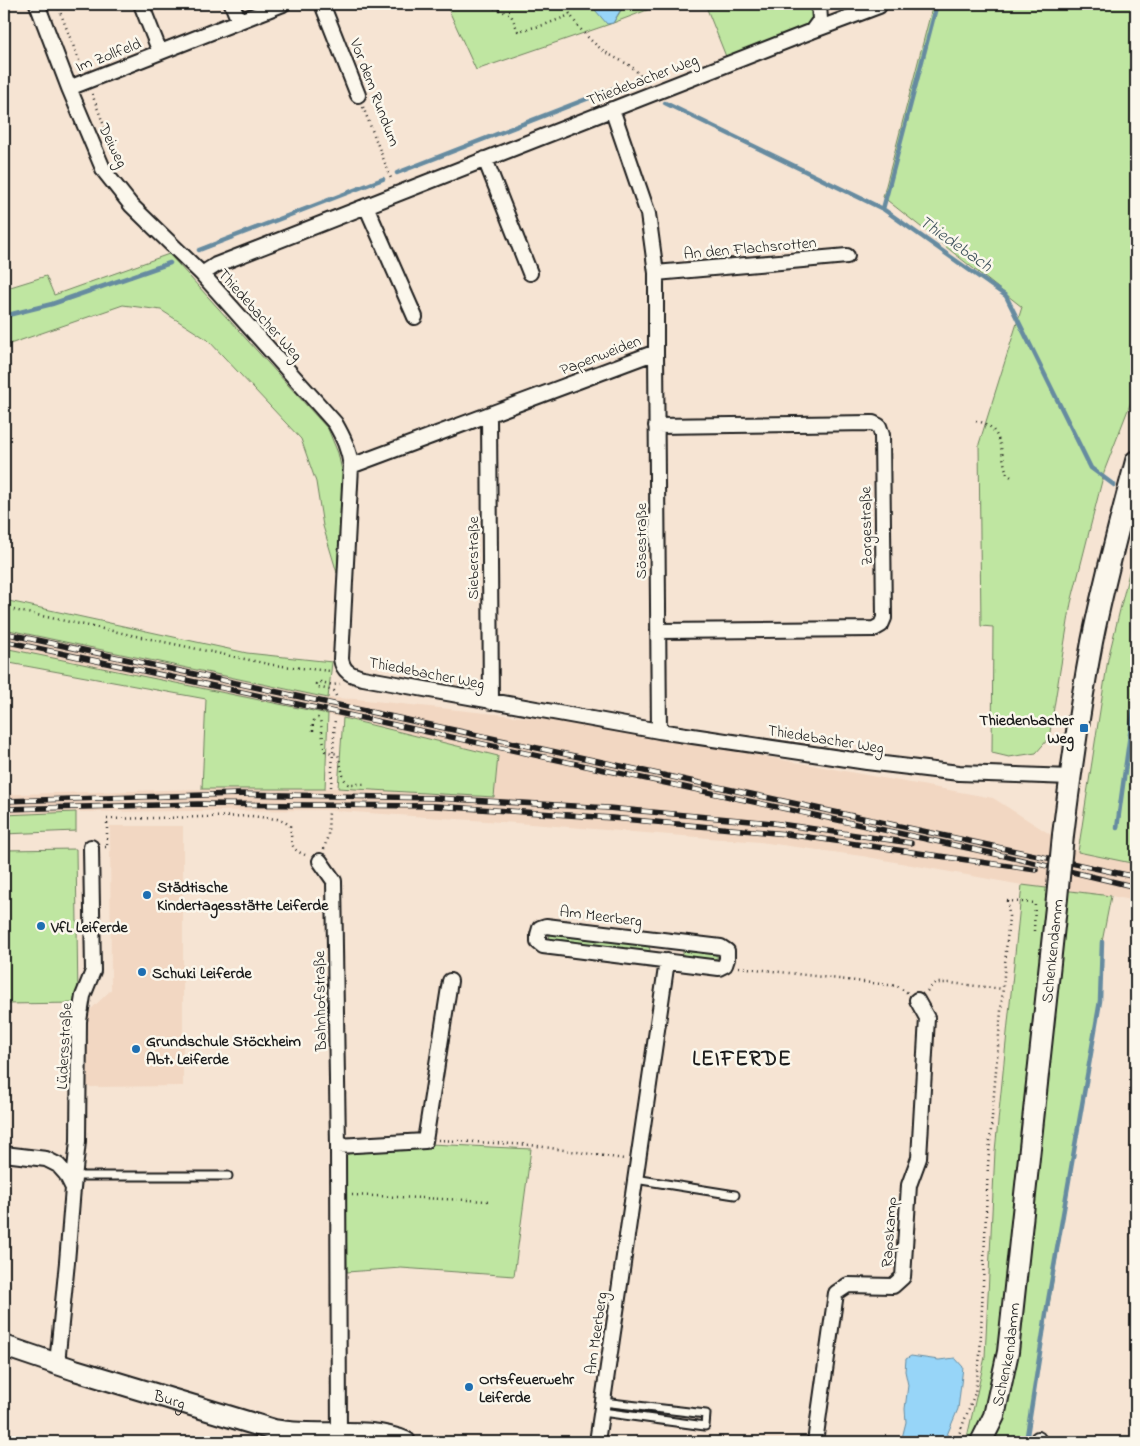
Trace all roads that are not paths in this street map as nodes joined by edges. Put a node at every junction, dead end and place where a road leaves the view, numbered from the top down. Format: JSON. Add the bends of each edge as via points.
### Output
{"nodes":[{"id":1,"x":38,"y":4,"type":"edge"},
{"id":2,"x":140,"y":4,"type":"edge"},
{"id":3,"x":232,"y":4,"type":"edge"},
{"id":4,"x":283,"y":4,"type":"edge"},
{"id":5,"x":322,"y":4,"type":"edge"},
{"id":6,"x":818,"y":4,"type":"edge"},
{"id":7,"x":880,"y":6,"type":"dead end"},
{"id":8,"x":239,"y":21,"type":"junction"},
{"id":9,"x":812,"y":31,"type":"junction"},
{"id":10,"x":160,"y":52,"type":"junction"},
{"id":11,"x":70,"y":88,"type":"junction"},
{"id":12,"x":358,"y":94,"type":"road end"},
{"id":13,"x":612,"y":110,"type":"junction"},
{"id":14,"x":485,"y":159,"type":"junction"},
{"id":15,"x":366,"y":206,"type":"junction"},
{"id":16,"x":847,"y":256,"type":"dead end"},
{"id":17,"x":530,"y":273,"type":"dead end"},
{"id":18,"x":656,"y":273,"type":"junction"},
{"id":19,"x":202,"y":274,"type":"junction"},
{"id":20,"x":415,"y":317,"type":"dead end"},
{"id":21,"x":656,"y":352,"type":"junction"},
{"id":22,"x":489,"y":415,"type":"junction"},
{"id":23,"x":656,"y":426,"type":"junction"},
{"id":24,"x":1136,"y":461,"type":"edge"},
{"id":25,"x":351,"y":466,"type":"junction"},
{"id":26,"x":658,"y":631,"type":"junction"},
{"id":27,"x":491,"y":702,"type":"junction"},
{"id":28,"x":659,"y":730,"type":"junction"},
{"id":29,"x":1070,"y":777,"type":"junction"},
{"id":30,"x":91,"y":847,"type":"road end"},
{"id":31,"x":320,"y":861,"type":"road end"},
{"id":32,"x":666,"y":961,"type":"junction"},
{"id":33,"x":450,"y":980,"type":"dead end"},
{"id":34,"x":917,"y":1000,"type":"road end"},
{"id":35,"x":338,"y":1146,"type":"junction"},
{"id":36,"x":4,"y":1154,"type":"edge"},
{"id":37,"x":228,"y":1176,"type":"dead end"},
{"id":38,"x":634,"y":1179,"type":"junction"},
{"id":39,"x":73,"y":1182,"type":"junction"},
{"id":40,"x":736,"y":1195,"type":"dead end"},
{"id":41,"x":4,"y":1346,"type":"edge"},
{"id":42,"x":57,"y":1364,"type":"junction"},
{"id":43,"x":602,"y":1407,"type":"junction"},
{"id":44,"x":339,"y":1438,"type":"edge"},
{"id":45,"x":405,"y":1442,"type":"edge"},
{"id":46,"x":597,"y":1442,"type":"edge"},
{"id":47,"x":815,"y":1442,"type":"edge"},
{"id":48,"x":981,"y":1442,"type":"edge"}],
"edges":[{"from":1,"to":11,"type":"street","name":"Deiweg"},
{"from":2,"to":10,"type":"street","name":"Im Zollfeld"},
{"from":3,"to":8,"type":"street"},
{"from":4,"to":8,"type":"street","name":"Im Zollfeld"},
{"from":5,"to":12,"type":"street","name":"Vor dem Rundum"},
{"from":6,"to":9,"type":"street","via":[[820,20]]},
{"from":7,"to":9,"type":"street","name":"Thiedebacher Weg"},
{"from":8,"to":10,"type":"street","name":"Im Zollfeld"},
{"from":9,"to":13,"type":"street","name":"Thiedebacher Weg"},
{"from":10,"to":11,"type":"street","name":"Im Zollfeld"},
{"from":11,"to":19,"type":"street","name":"Deiweg","via":[[104,172],[131,205]]},
{"from":13,"to":14,"type":"street","name":"Thiedebacher Weg"},
{"from":13,"to":18,"type":"street","name":"Papenweiden","via":[[648,214]]},
{"from":14,"to":15,"type":"street","name":"Thiedebacher Weg"},
{"from":14,"to":17,"type":"street"},
{"from":15,"to":19,"type":"street","name":"Thiedebacher Weg","via":[[216,265]]},
{"from":15,"to":20,"type":"street"},
{"from":16,"to":18,"type":"street","name":"An den Flachsrotten"},
{"from":18,"to":21,"type":"street","name":"Papenweiden"},
{"from":19,"to":25,"type":"street","name":"Thiedebacher Weg","via":[[335,423],[344,438]]},
{"from":21,"to":22,"type":"street","name":"Papenweiden"},
{"from":21,"to":23,"type":"street","name":"Sösestraße"},
{"from":22,"to":25,"type":"street","name":"Papenweiden"},
{"from":22,"to":27,"type":"street","name":"Sieberstraße"},
{"from":23,"to":26,"type":"street","name":"Sösestraße"},
{"from":23,"to":26,"type":"street","name":"Zorgestraße","via":[[873,423],[879,426],[882,435],[884,598],[884,618],[874,629]]},
{"from":24,"to":29,"type":"street","name":"Schenkendamm","via":[[1092,643]]},
{"from":25,"to":27,"type":"street","name":"Thiedebacher Weg","via":[[341,659],[344,668],[363,678]]},
{"from":26,"to":28,"type":"street","name":"Sösestraße"},
{"from":27,"to":28,"type":"street","name":"Thiedebacher Weg"},
{"from":28,"to":29,"type":"street","name":"Thiedebacher Weg","via":[[927,770]]},
{"from":29,"to":48,"type":"street","name":"Schenkendamm","bridge":true,"via":[[1008,1352],[994,1416]]},
{"from":30,"to":39,"type":"street","name":"Lüdersstraße","via":[[93,971],[83,996],[79,1021],[78,1141]]},
{"from":31,"to":35,"type":"street","name":"Bahnhofstraße","via":[[334,881]]},
{"from":32,"to":32,"type":"street","name":"Am Meerberg","via":[[543,946],[538,942],[538,935],[540,928],[546,926],[721,947],[727,951],[728,959],[719,968]]},
{"from":32,"to":38,"type":"street","name":"Am Meerberg"},
{"from":33,"to":35,"type":"street","via":[[425,1142]]},
{"from":34,"to":47,"type":"street","name":"Rapskamp","via":[[927,1018],[919,1158],[909,1185],[903,1276],[893,1286],[848,1285],[836,1293]]},
{"from":35,"to":44,"type":"street","name":"Bahnhofstraße"},
{"from":36,"to":39,"type":"street","via":[[46,1159],[58,1165]]},
{"from":37,"to":39,"type":"lane"},
{"from":38,"to":40,"type":"lane"},
{"from":38,"to":43,"type":"street","name":"Am Meerberg"},
{"from":39,"to":42,"type":"street","name":"Lüdersstraße"},
{"from":41,"to":42,"type":"street","name":"Burg"},
{"from":42,"to":44,"type":"street","name":"Burg","via":[[285,1435]]},
{"from":43,"to":43,"type":"lane","via":[[705,1426],[706,1414]]},
{"from":43,"to":46,"type":"street","name":"Am Meerberg"},
{"from":44,"to":45,"type":"street","name":"Burg","via":[[374,1433]]}]}
